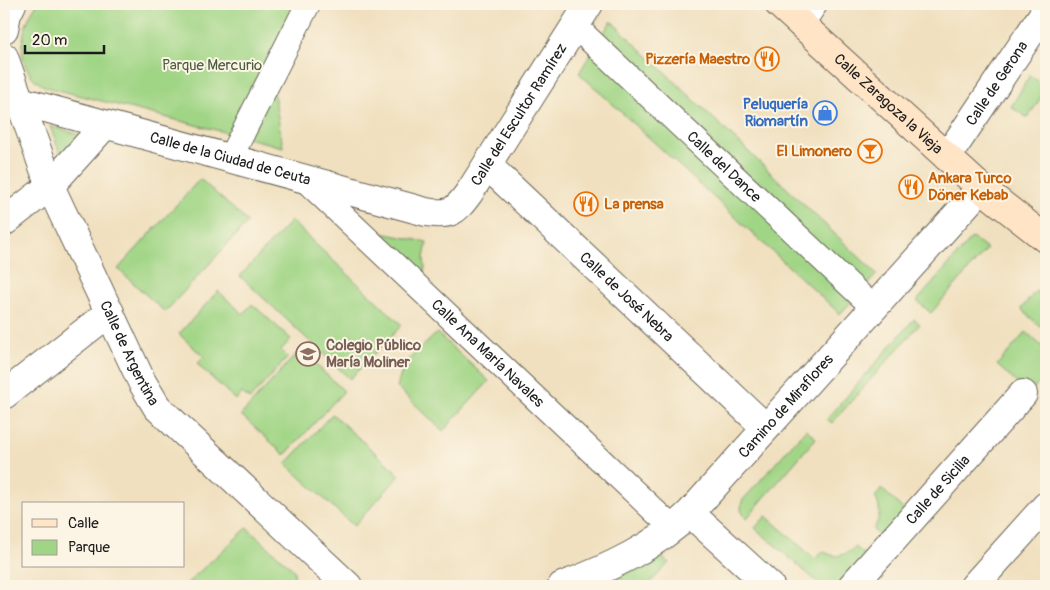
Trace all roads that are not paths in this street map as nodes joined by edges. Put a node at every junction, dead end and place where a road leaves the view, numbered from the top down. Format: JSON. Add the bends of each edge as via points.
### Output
{"nodes":[{"id":1,"x":7,"y":4,"type":"edge"},
{"id":2,"x":12,"y":4,"type":"edge"},
{"id":3,"x":308,"y":4,"type":"edge"},
{"id":4,"x":779,"y":4,"type":"edge"},
{"id":5,"x":4,"y":7,"type":"edge"},
{"id":6,"x":1046,"y":10,"type":"edge"},
{"id":7,"x":807,"y":14,"type":"edge"},
{"id":8,"x":582,"y":15,"type":"edge"},
{"id":9,"x":4,"y":29,"type":"edge"},
{"id":10,"x":4,"y":57,"type":"edge"},
{"id":11,"x":20,"y":101,"type":"junction"},
{"id":12,"x":105,"y":125,"type":"junction"},
{"id":13,"x":947,"y":157,"type":"junction"},
{"id":14,"x":230,"y":158,"type":"junction"},
{"id":15,"x":487,"y":165,"type":"junction"},
{"id":16,"x":302,"y":177,"type":"junction"},
{"id":17,"x":50,"y":186,"type":"junction"},
{"id":18,"x":982,"y":188,"type":"junction"},
{"id":19,"x":438,"y":214,"type":"joint"},
{"id":20,"x":4,"y":222,"type":"edge"},
{"id":21,"x":1046,"y":238,"type":"edge"},
{"id":22,"x":874,"y":308,"type":"junction"},
{"id":23,"x":110,"y":312,"type":"junction"},
{"id":24,"x":1023,"y":394,"type":"dead end"},
{"id":25,"x":4,"y":395,"type":"edge"},
{"id":26,"x":766,"y":428,"type":"junction"},
{"id":27,"x":1046,"y":506,"type":"edge"},
{"id":28,"x":681,"y":522,"type":"junction"},
{"id":29,"x":322,"y":574,"type":"edge"},
{"id":30,"x":348,"y":586,"type":"edge"},
{"id":31,"x":562,"y":586,"type":"edge"},
{"id":32,"x":770,"y":586,"type":"edge"},
{"id":33,"x":852,"y":586,"type":"edge"},
{"id":34,"x":974,"y":586,"type":"edge"}],
"edges":[{"from":1,"to":5,"type":"street"},
{"from":2,"to":9,"type":"street"},
{"from":3,"to":14,"type":"street"},
{"from":4,"to":7,"type":"main road","name":"Calle Zaragoza la Vieja"},
{"from":6,"to":13,"type":"street","name":"Calle de Gerona"},
{"from":7,"to":13,"type":"main road","name":"Calle Zaragoza la Vieja"},
{"from":8,"to":15,"type":"street","name":"Calle del Escultor Ramírez"},
{"from":8,"to":22,"type":"street","name":"Calle del Dance"},
{"from":10,"to":11,"type":"street","name":"Calle de Argentina"},
{"from":11,"to":12,"type":"street","name":"Calle de la Ciudad de Ceuta"},
{"from":11,"to":17,"type":"street","name":"Calle de Argentina"},
{"from":12,"to":14,"type":"street","name":"Calle de la Ciudad de Ceuta"},
{"from":12,"to":17,"type":"street"},
{"from":13,"to":18,"type":"main road","name":"Calle Zaragoza la Vieja"},
{"from":14,"to":16,"type":"street","name":"Calle de la Ciudad de Ceuta"},
{"from":15,"to":19,"type":"street","name":"Calle del Escultor Ramírez","via":[[460,205],[450,213]]},
{"from":15,"to":26,"type":"street","name":"Calle de José Nebra"},
{"from":16,"to":19,"type":"street","name":"Calle de la Ciudad de Ceuta"},
{"from":16,"to":28,"type":"street","name":"Calle Ana María Navales","via":[[664,520]]},
{"from":17,"to":20,"type":"street"},
{"from":17,"to":23,"type":"street","name":"Calle de Argentina"},
{"from":18,"to":21,"type":"main road","name":"Calle Zaragoza la Vieja"},
{"from":18,"to":22,"type":"street","name":"Camino de Miraflores"},
{"from":22,"to":26,"type":"street","name":"Camino de Miraflores"},
{"from":23,"to":25,"type":"street"},
{"from":23,"to":29,"type":"street","name":"Calle de Argentina","via":[[157,407]]},
{"from":24,"to":33,"type":"street","name":"Calle de Sicilia"},
{"from":26,"to":28,"type":"street","name":"Camino de Miraflores"},
{"from":27,"to":34,"type":"street"},
{"from":28,"to":31,"type":"street","name":"Camino de Miraflores","via":[[606,568]]},
{"from":28,"to":32,"type":"street"},
{"from":29,"to":30,"type":"street","name":"Calle de Argentina"}]}
